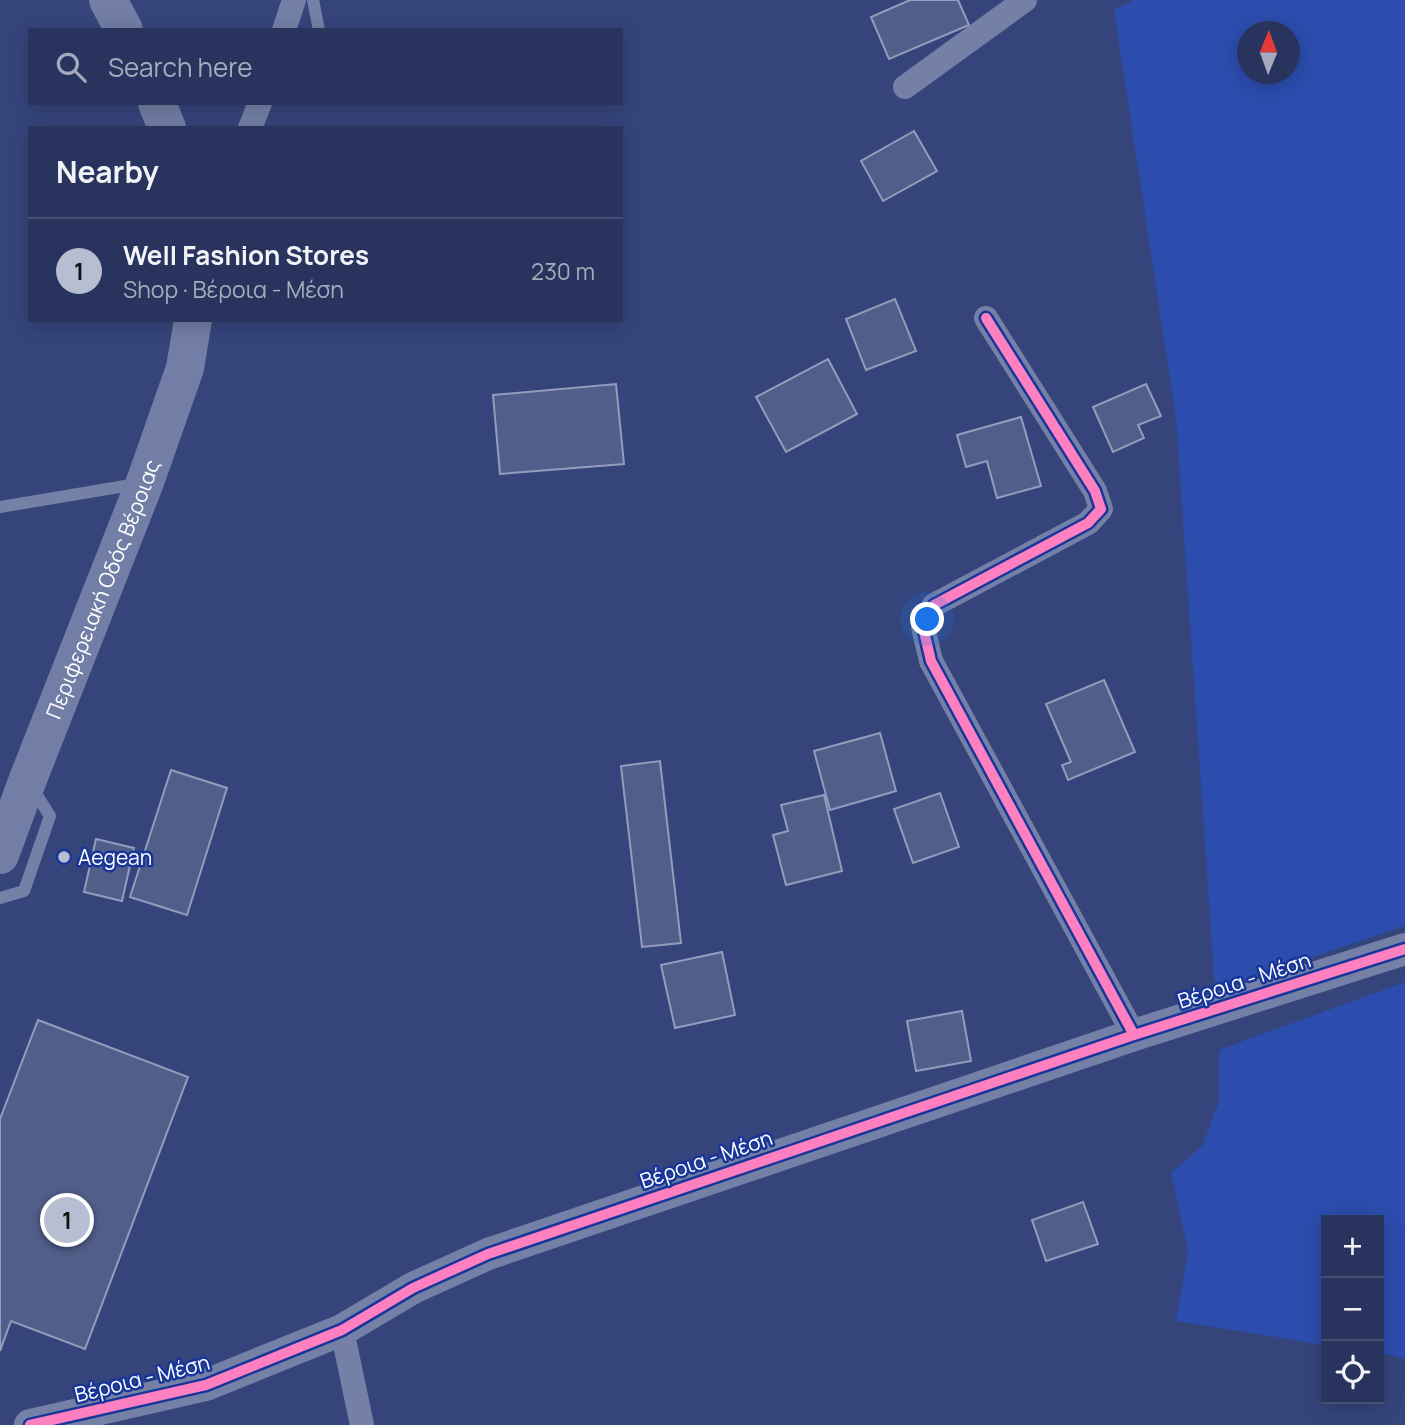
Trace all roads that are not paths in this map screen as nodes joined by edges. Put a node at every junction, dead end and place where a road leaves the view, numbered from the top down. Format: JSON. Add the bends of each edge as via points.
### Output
{"nodes":[{"id":1,"x":293,"y":0,"type":"edge"},
{"id":2,"x":313,"y":0,"type":"edge"},
{"id":3,"x":1025,"y":0,"type":"edge"},
{"id":4,"x":285,"y":28,"type":"edge"},
{"id":5,"x":319,"y":28,"type":"edge"},
{"id":6,"x":905,"y":87,"type":"dead end"},
{"id":7,"x":158,"y":105,"type":"edge"},
{"id":8,"x":259,"y":105,"type":"edge"},
{"id":9,"x":166,"y":126,"type":"edge"},
{"id":10,"x":251,"y":126,"type":"edge"},
{"id":11,"x":986,"y":318,"type":"dead end"},
{"id":12,"x":193,"y":322,"type":"edge"},
{"id":13,"x":145,"y":482,"type":"junction"},
{"id":14,"x":0,"y":507,"type":"edge"},
{"id":15,"x":28,"y":779,"type":"junction"},
{"id":16,"x":0,"y":855,"type":"edge"},
{"id":17,"x":0,"y":898,"type":"edge"},
{"id":18,"x":1405,"y":948,"type":"edge"},
{"id":19,"x":1134,"y":1035,"type":"junction"},
{"id":20,"x":342,"y":1330,"type":"junction"},
{"id":21,"x":30,"y":1425,"type":"edge"},
{"id":22,"x":362,"y":1425,"type":"edge"}],
"edges":[{"from":1,"to":4,"type":"street"},
{"from":2,"to":5,"type":"lane"},
{"from":3,"to":6,"type":"street"},
{"from":7,"to":9,"type":"main road"},
{"from":8,"to":10,"type":"street"},
{"from":11,"to":19,"type":"street","via":[[1096,491],[1101,509],[1088,523],[934,605],[923,627],[931,661]]},
{"from":12,"to":13,"type":"main road","name":"Περιφερειακή Οδός Βέροιας","via":[[185,368]]},
{"from":13,"to":14,"type":"lane"},
{"from":13,"to":15,"type":"main road","name":"Περιφερειακή Οδός Βέροιας"},
{"from":15,"to":16,"type":"main road","name":"Περιφερειακή Οδός Βέροιας"},
{"from":15,"to":17,"type":"lane","via":[[50,816],[24,891]]},
{"from":18,"to":19,"type":"street","name":"Βέροια - Μέση"},
{"from":19,"to":20,"type":"street","name":"Βέροια - Μέση","via":[[488,1254],[413,1288]]},
{"from":20,"to":21,"type":"street","name":"Βέροια - Μέση","via":[[206,1385]]},
{"from":20,"to":22,"type":"street"}]}
